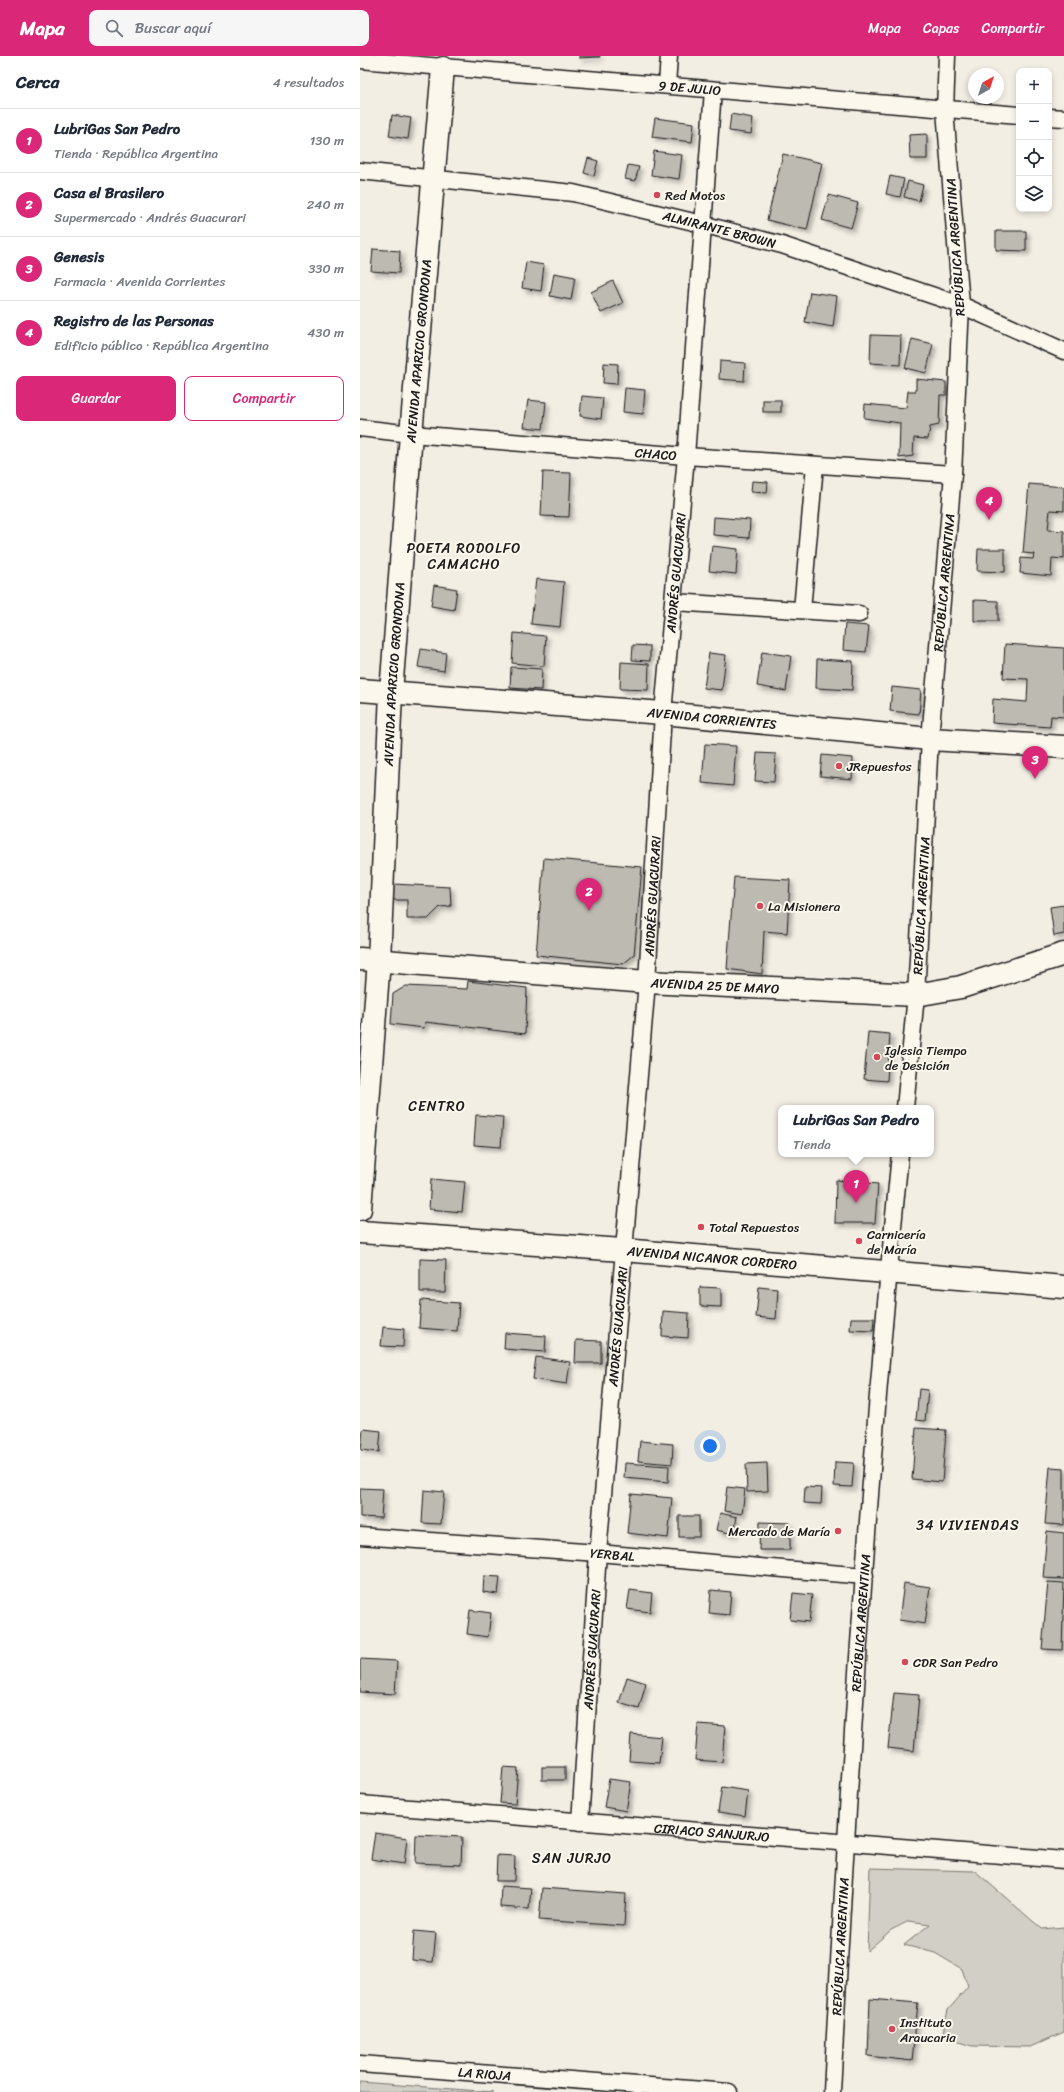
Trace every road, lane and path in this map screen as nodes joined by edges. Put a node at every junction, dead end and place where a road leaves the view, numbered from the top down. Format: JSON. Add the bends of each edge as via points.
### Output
{"nodes":[{"id":1,"x":669,"y":56,"type":"edge"},
{"id":2,"x":947,"y":56,"type":"edge"},
{"id":3,"x":360,"y":60,"type":"edge"},
{"id":4,"x":404,"y":60,"type":"edge"},
{"id":5,"x":443,"y":68,"type":"junction"},
{"id":6,"x":667,"y":85,"type":"junction"},
{"id":7,"x":713,"y":90,"type":"junction"},
{"id":8,"x":945,"y":110,"type":"junction"},
{"id":9,"x":1016,"y":115,"type":"edge"},
{"id":10,"x":1052,"y":117,"type":"edge"},
{"id":11,"x":1064,"y":118,"type":"edge"},
{"id":12,"x":360,"y":171,"type":"edge"},
{"id":13,"x":434,"y":178,"type":"junction"},
{"id":14,"x":702,"y":224,"type":"junction"},
{"id":15,"x":961,"y":305,"type":"junction"},
{"id":16,"x":1064,"y":351,"type":"edge"},
{"id":17,"x":360,"y":428,"type":"edge"},
{"id":18,"x":411,"y":434,"type":"junction"},
{"id":19,"x":686,"y":456,"type":"junction"},
{"id":20,"x":815,"y":465,"type":"junction"},
{"id":21,"x":953,"y":474,"type":"junction"},
{"id":22,"x":674,"y":602,"type":"junction"},
{"id":23,"x":802,"y":610,"type":"junction"},
{"id":24,"x":859,"y":614,"type":"dead end"},
{"id":25,"x":360,"y":690,"type":"edge"},
{"id":26,"x":391,"y":693,"type":"junction"},
{"id":27,"x":663,"y":713,"type":"junction"},
{"id":28,"x":930,"y":739,"type":"junction"},
{"id":29,"x":1064,"y":747,"type":"edge"},
{"id":30,"x":1064,"y":954,"type":"edge"},
{"id":31,"x":370,"y":960,"type":"edge"},
{"id":32,"x":647,"y":982,"type":"junction"},
{"id":33,"x":916,"y":995,"type":"junction"},
{"id":34,"x":905,"y":1105,"type":"edge"},
{"id":35,"x":900,"y":1157,"type":"edge"},
{"id":36,"x":360,"y":1209,"type":"edge"},
{"id":37,"x":360,"y":1232,"type":"edge"},
{"id":38,"x":623,"y":1250,"type":"junction"},
{"id":39,"x":888,"y":1273,"type":"junction"},
{"id":40,"x":1064,"y":1287,"type":"edge"},
{"id":41,"x":360,"y":1536,"type":"edge"},
{"id":42,"x":598,"y":1553,"type":"junction"},
{"id":43,"x":865,"y":1576,"type":"junction"},
{"id":44,"x":360,"y":1804,"type":"edge"},
{"id":45,"x":580,"y":1822,"type":"junction"},
{"id":46,"x":845,"y":1843,"type":"junction"},
{"id":47,"x":1064,"y":1860,"type":"edge"},
{"id":48,"x":360,"y":2064,"type":"edge"},
{"id":49,"x":729,"y":2092,"type":"edge"},
{"id":50,"x":832,"y":2092,"type":"edge"}],
"edges":[{"from":1,"to":6,"type":"street"},
{"from":2,"to":8,"type":"street","name":"REPÚBLICA ARGENTINA"},
{"from":3,"to":4,"type":"street","name":"9 DE JULIO"},
{"from":4,"to":5,"type":"street","name":"9 DE JULIO"},
{"from":5,"to":6,"type":"street","name":"9 DE JULIO"},
{"from":5,"to":13,"type":"main road","name":"AVENIDA APARICIO GRONDONA"},
{"from":6,"to":7,"type":"street","name":"9 DE JULIO"},
{"from":7,"to":8,"type":"street","name":"9 DE JULIO"},
{"from":7,"to":14,"type":"street","name":"ANDRÉS GUACURARI"},
{"from":8,"to":9,"type":"street","name":"9 DE JULIO"},
{"from":8,"to":15,"type":"street","name":"REPÚBLICA ARGENTINA"},
{"from":10,"to":11,"type":"street"},
{"from":12,"to":13,"type":"street","name":"ALMIRANTE BROWN"},
{"from":13,"to":14,"type":"street","name":"ALMIRANTE BROWN","via":[[573,193]]},
{"from":13,"to":18,"type":"main road","name":"AVENIDA APARICIO GRONDONA"},
{"from":14,"to":15,"type":"street","name":"ALMIRANTE BROWN","via":[[782,245]]},
{"from":14,"to":19,"type":"street","name":"ANDRÉS GUACURARI"},
{"from":15,"to":16,"type":"street","name":"ALMIRANTE BROWN"},
{"from":15,"to":21,"type":"street","name":"REPÚBLICA ARGENTINA"},
{"from":17,"to":18,"type":"street","name":"CHACO"},
{"from":18,"to":19,"type":"street","name":"CHACO"},
{"from":18,"to":26,"type":"main road","name":"AVENIDA APARICIO GRONDONA"},
{"from":19,"to":20,"type":"street","name":"CHACO"},
{"from":19,"to":22,"type":"street","name":"ANDRÉS GUACURARI"},
{"from":20,"to":21,"type":"street","name":"CHACO"},
{"from":20,"to":23,"type":"street"},
{"from":21,"to":28,"type":"street","name":"REPÚBLICA ARGENTINA"},
{"from":22,"to":23,"type":"street"},
{"from":22,"to":27,"type":"street","name":"ANDRÉS GUACURARI"},
{"from":23,"to":24,"type":"street"},
{"from":25,"to":26,"type":"main road","name":"AVENIDA CORRIENTES"},
{"from":26,"to":27,"type":"main road","name":"AVENIDA CORRIENTES"},
{"from":26,"to":31,"type":"main road","name":"AVENIDA APARICIO GRONDONA"},
{"from":27,"to":28,"type":"main road","name":"AVENIDA CORRIENTES"},
{"from":27,"to":32,"type":"street","name":"ANDRÉS GUACURARI"},
{"from":28,"to":29,"type":"main road","name":"AVENIDA CORRIENTES"},
{"from":28,"to":33,"type":"street","name":"REPÚBLICA ARGENTINA"},
{"from":30,"to":33,"type":"main road","name":"AVENIDA 25 DE MAYO","via":[[961,987]]},
{"from":31,"to":32,"type":"main road","name":"AVENIDA 25 DE MAYO"},
{"from":31,"to":36,"type":"main road","name":"AVENIDA APARICIO GRONDONA"},
{"from":32,"to":33,"type":"main road","name":"AVENIDA 25 DE MAYO"},
{"from":32,"to":38,"type":"street","name":"ANDRÉS GUACURARI"},
{"from":33,"to":34,"type":"street","name":"REPÚBLICA ARGENTINA"},
{"from":35,"to":39,"type":"street","name":"REPÚBLICA ARGENTINA"},
{"from":37,"to":38,"type":"main road","name":"AVENIDA NICANOR CORDERO"},
{"from":38,"to":39,"type":"main road","name":"AVENIDA NICANOR CORDERO"},
{"from":38,"to":42,"type":"street","name":"ANDRÉS GUACURARI"},
{"from":39,"to":40,"type":"main road","name":"AVENIDA NICANOR CORDERO"},
{"from":39,"to":43,"type":"street","name":"REPÚBLICA ARGENTINA"},
{"from":41,"to":42,"type":"street","name":"YERBAL"},
{"from":42,"to":43,"type":"street","name":"YERBAL"},
{"from":42,"to":45,"type":"street","name":"ANDRÉS GUACURARI"},
{"from":43,"to":46,"type":"street","name":"REPÚBLICA ARGENTINA"},
{"from":44,"to":45,"type":"street","name":"CIRIACO SANJURJO"},
{"from":45,"to":46,"type":"street","name":"CIRIACO SANJURJO"},
{"from":46,"to":47,"type":"street","name":"CIRIACO SANJURJO"},
{"from":46,"to":50,"type":"street","name":"REPÚBLICA ARGENTINA"},
{"from":48,"to":49,"type":"street","name":"LA RIOJA"}]}
